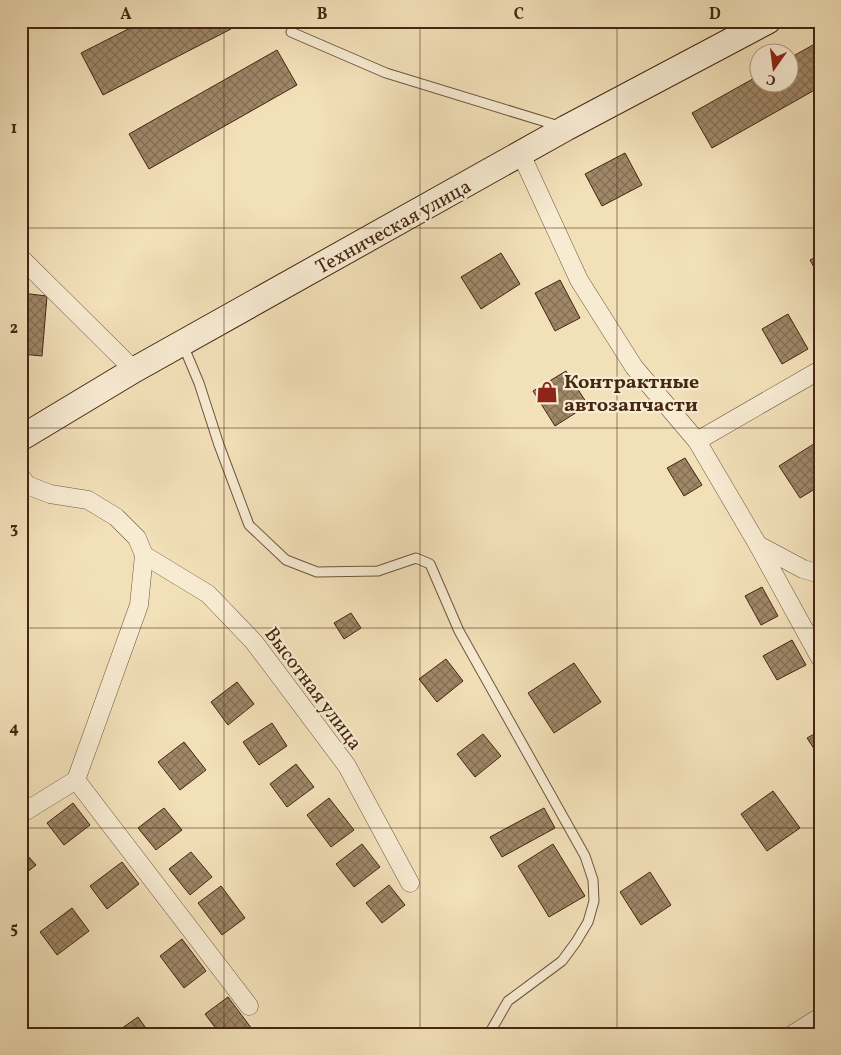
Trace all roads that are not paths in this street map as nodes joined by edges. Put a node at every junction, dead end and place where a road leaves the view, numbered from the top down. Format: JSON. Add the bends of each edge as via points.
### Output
{"nodes":[{"id":1,"x":768,"y":21,"type":"edge"},
{"id":2,"x":291,"y":32,"type":"dead end"},
{"id":3,"x":566,"y":128,"type":"junction"},
{"id":4,"x":521,"y":154,"type":"junction"},
{"id":5,"x":21,"y":258,"type":"edge"},
{"id":6,"x":182,"y":343,"type":"junction"},
{"id":7,"x":134,"y":370,"type":"junction"},
{"id":8,"x":820,"y":370,"type":"edge"},
{"id":9,"x":21,"y":438,"type":"edge"},
{"id":10,"x":696,"y":441,"type":"junction"},
{"id":11,"x":21,"y":477,"type":"edge"},
{"id":12,"x":758,"y":545,"type":"junction"},
{"id":13,"x":144,"y":556,"type":"junction"},
{"id":14,"x":820,"y":574,"type":"edge"},
{"id":15,"x":820,"y":658,"type":"edge"},
{"id":16,"x":76,"y":780,"type":"junction"},
{"id":17,"x":21,"y":814,"type":"edge"},
{"id":18,"x":410,"y":883,"type":"dead end"},
{"id":19,"x":249,"y":1006,"type":"dead end"},
{"id":20,"x":820,"y":1017,"type":"edge"},
{"id":21,"x":489,"y":1034,"type":"edge"},
{"id":22,"x":793,"y":1034,"type":"edge"}],
"edges":[{"from":1,"to":3,"type":"street","name":"Техническая улица"},
{"from":2,"to":3,"type":"lane","via":[[386,73]]},
{"from":3,"to":4,"type":"street","name":"Техническая улица"},
{"from":4,"to":6,"type":"street","name":"Техническая улица"},
{"from":4,"to":10,"type":"street","via":[[579,280],[634,367]]},
{"from":5,"to":7,"type":"street"},
{"from":6,"to":7,"type":"street","name":"Техническая улица"},
{"from":6,"to":21,"type":"lane","via":[[249,525],[286,560],[317,572],[378,571],[416,558],[430,564],[458,631],[586,856],[593,880],[594,901],[588,922],[562,961],[508,1001]]},
{"from":7,"to":9,"type":"street","name":"Техническая улица"},
{"from":8,"to":10,"type":"street"},
{"from":10,"to":12,"type":"street"},
{"from":11,"to":13,"type":"street","via":[[27,485],[50,494],[88,500],[116,517],[137,538]]},
{"from":12,"to":14,"type":"street","via":[[803,569]]},
{"from":12,"to":15,"type":"street"},
{"from":13,"to":16,"type":"street","via":[[140,605]]},
{"from":13,"to":18,"type":"street","name":"Высотная улица","via":[[208,594],[254,642],[346,766]]},
{"from":16,"to":17,"type":"street"},
{"from":16,"to":19,"type":"street"},
{"from":20,"to":22,"type":"street"}]}
